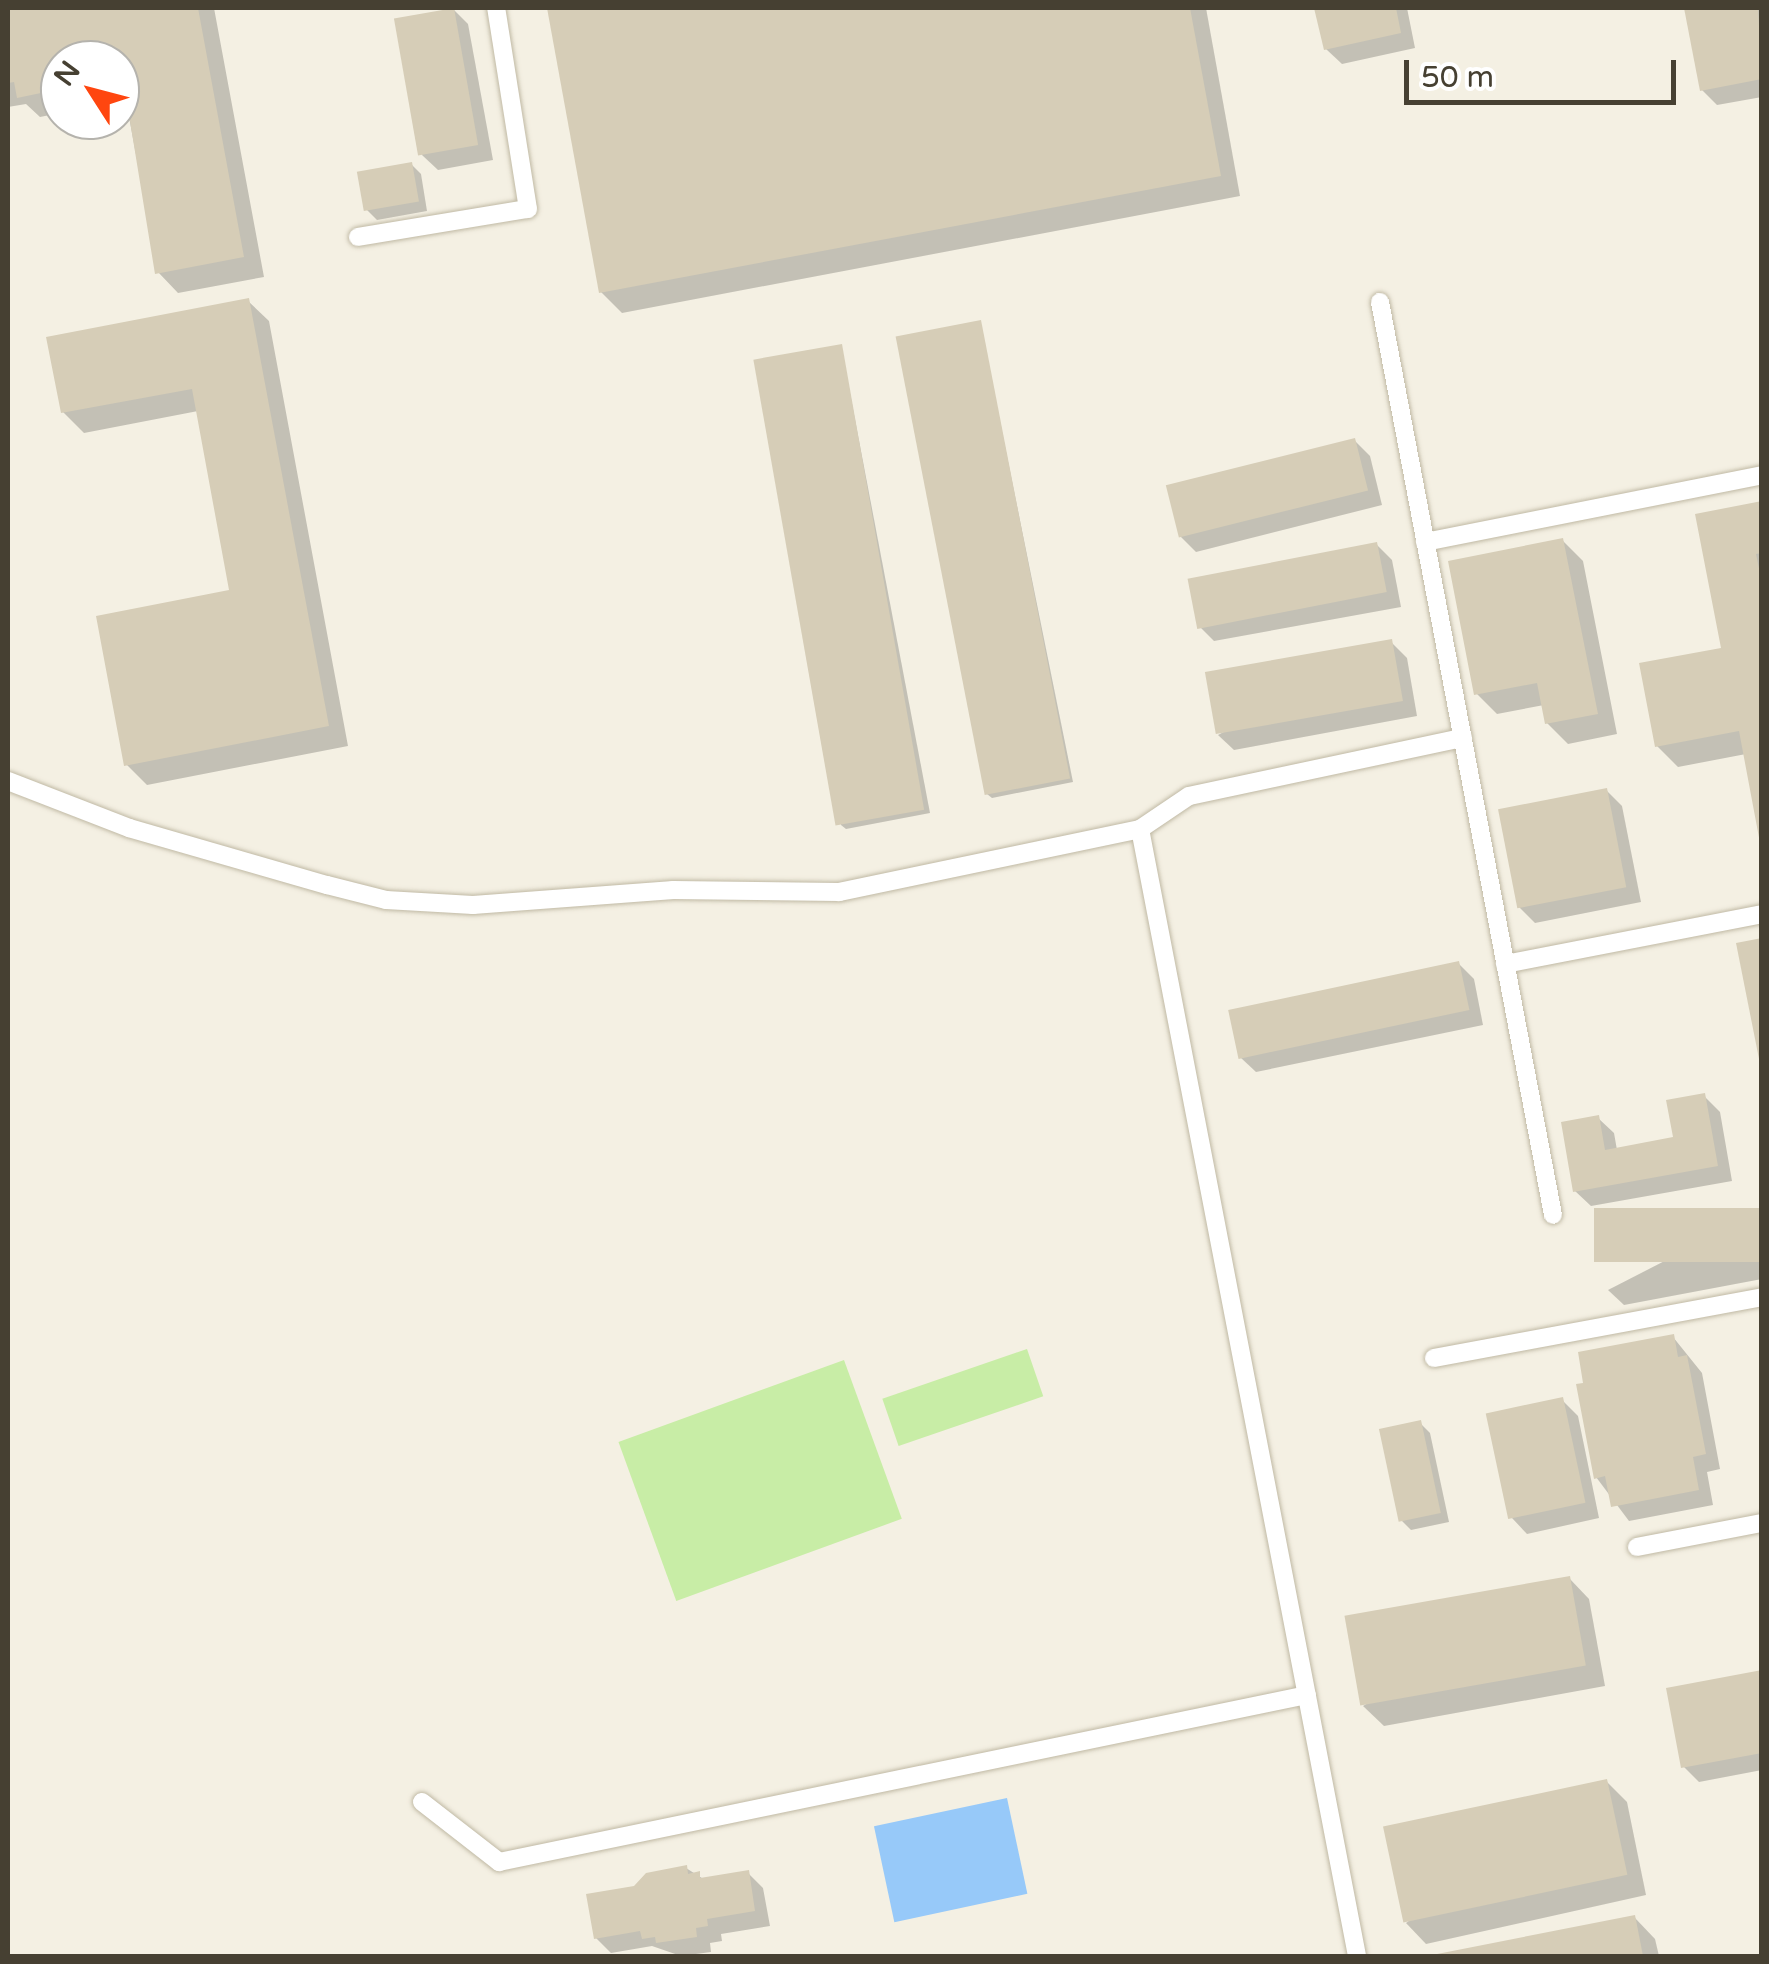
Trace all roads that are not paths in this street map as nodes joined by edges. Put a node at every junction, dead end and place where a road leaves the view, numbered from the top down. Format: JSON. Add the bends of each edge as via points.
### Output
{"nodes":[{"id":1,"x":496,"y":8,"type":"edge"},
{"id":2,"x":358,"y":237,"type":"dead end"},
{"id":3,"x":1380,"y":302,"type":"dead end"},
{"id":4,"x":1762,"y":475,"type":"edge"},
{"id":5,"x":1425,"y":542,"type":"junction"},
{"id":6,"x":1462,"y":738,"type":"junction"},
{"id":7,"x":8,"y":781,"type":"edge"},
{"id":8,"x":1140,"y":828,"type":"junction"},
{"id":9,"x":1762,"y":914,"type":"edge"},
{"id":10,"x":1505,"y":964,"type":"junction"},
{"id":11,"x":1553,"y":1215,"type":"dead end"},
{"id":12,"x":1762,"y":1297,"type":"edge"},
{"id":13,"x":1434,"y":1358,"type":"dead end"},
{"id":14,"x":1762,"y":1523,"type":"edge"},
{"id":15,"x":1637,"y":1547,"type":"dead end"},
{"id":16,"x":1307,"y":1696,"type":"junction"},
{"id":17,"x":422,"y":1802,"type":"dead end"},
{"id":18,"x":1358,"y":1956,"type":"edge"}],
"edges":[{"from":1,"to":2,"type":"lane","via":[[528,210]]},
{"from":3,"to":5,"type":"lane"},
{"from":4,"to":5,"type":"lane"},
{"from":5,"to":6,"type":"lane"},
{"from":6,"to":8,"type":"lane","via":[[1189,796]]},
{"from":6,"to":10,"type":"lane"},
{"from":7,"to":8,"type":"lane","via":[[128,828],[386,900],[473,905],[673,890],[839,892]]},
{"from":8,"to":16,"type":"lane"},
{"from":9,"to":10,"type":"lane"},
{"from":10,"to":11,"type":"lane"},
{"from":12,"to":13,"type":"lane"},
{"from":14,"to":15,"type":"lane"},
{"from":16,"to":17,"type":"lane","via":[[499,1862]]},
{"from":16,"to":18,"type":"lane"}]}
